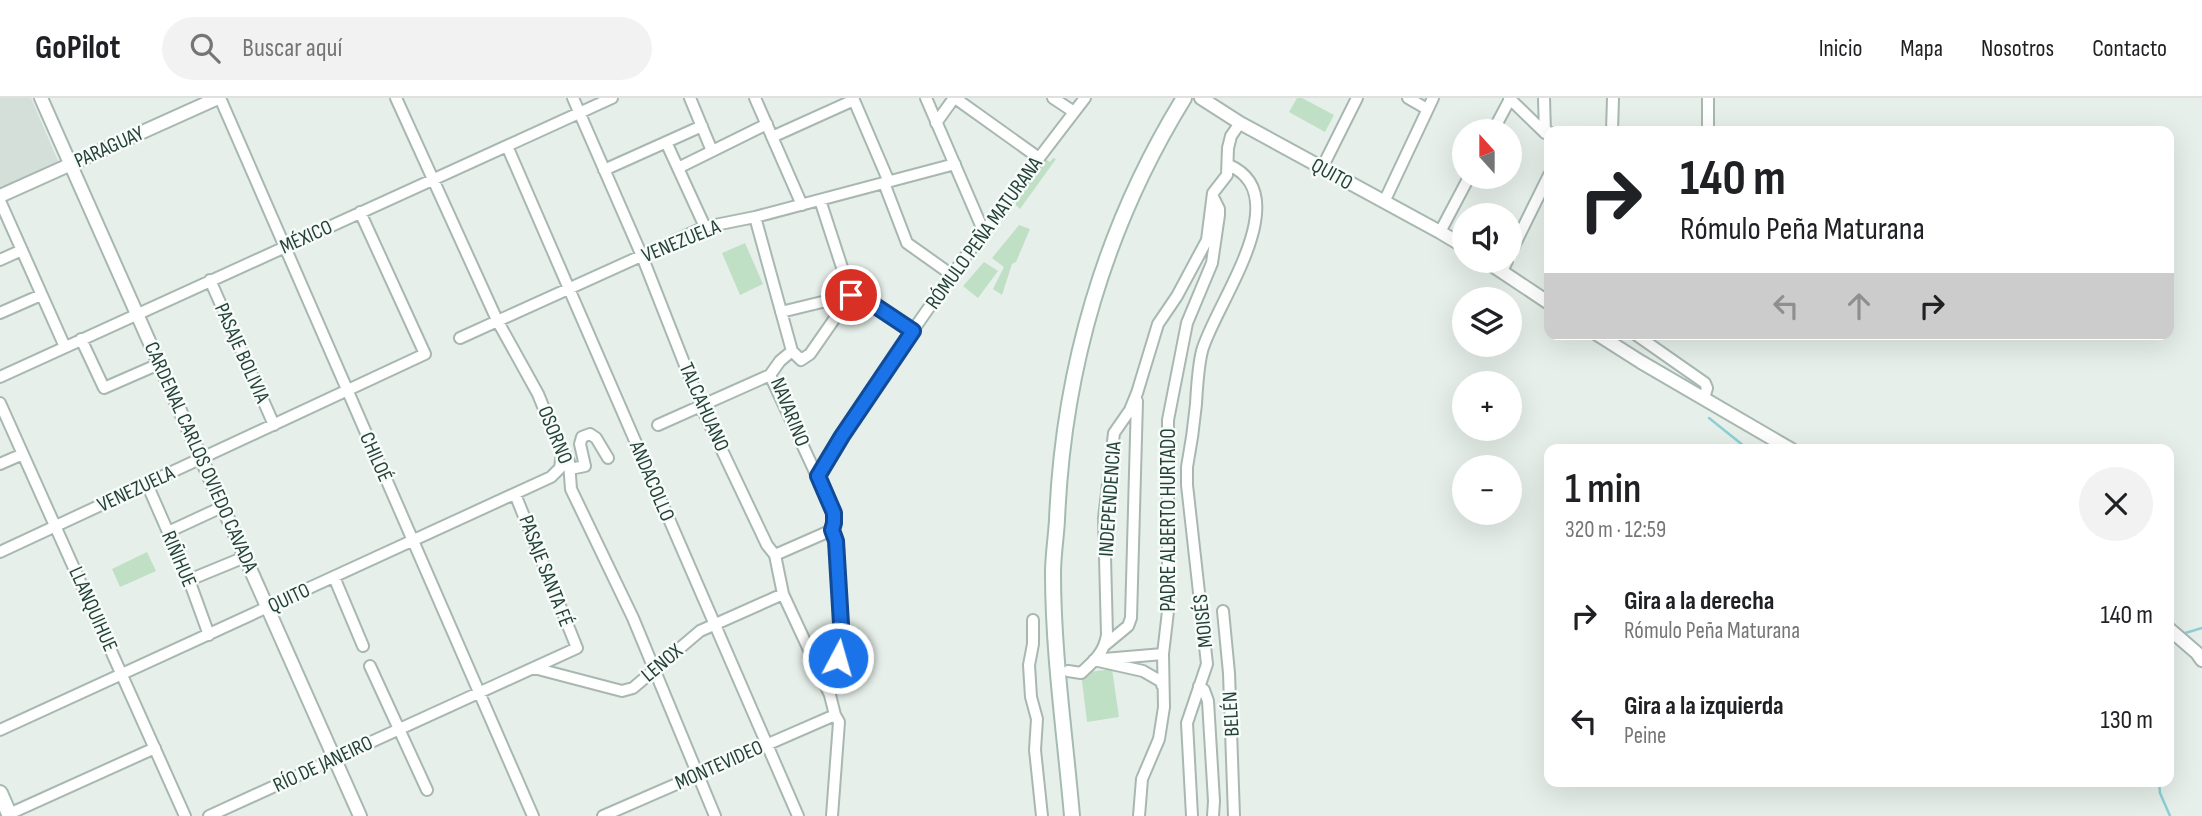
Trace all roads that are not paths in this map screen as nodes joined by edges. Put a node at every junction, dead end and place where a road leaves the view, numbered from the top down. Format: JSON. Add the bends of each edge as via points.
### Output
{"nodes":[{"id":1,"x":41,"y":98,"type":"edge"},
{"id":2,"x":219,"y":98,"type":"edge"},
{"id":3,"x":396,"y":98,"type":"edge"},
{"id":4,"x":573,"y":98,"type":"edge"},
{"id":5,"x":612,"y":98,"type":"edge"},
{"id":6,"x":690,"y":98,"type":"edge"},
{"id":7,"x":755,"y":98,"type":"edge"},
{"id":8,"x":826,"y":98,"type":"edge"},
{"id":9,"x":926,"y":98,"type":"edge"},
{"id":10,"x":955,"y":98,"type":"edge"},
{"id":11,"x":1053,"y":98,"type":"edge"},
{"id":12,"x":1085,"y":98,"type":"edge"},
{"id":13,"x":1184,"y":98,"type":"edge"},
{"id":14,"x":1201,"y":98,"type":"edge"},
{"id":15,"x":1357,"y":98,"type":"edge"},
{"id":16,"x":1408,"y":98,"type":"edge"},
{"id":17,"x":1433,"y":98,"type":"edge"},
{"id":18,"x":1509,"y":98,"type":"edge"},
{"id":19,"x":1545,"y":98,"type":"edge"},
{"id":20,"x":1613,"y":98,"type":"edge"},
{"id":21,"x":1708,"y":98,"type":"edge"},
{"id":22,"x":853,"y":99,"type":"edge"},
{"id":23,"x":1427,"y":109,"type":"junction"},
{"id":24,"x":831,"y":110,"type":"junction"},
{"id":25,"x":1074,"y":112,"type":"junction"},
{"id":26,"x":579,"y":113,"type":"junction"},
{"id":27,"x":1499,"y":119,"type":"edge"},
{"id":28,"x":936,"y":123,"type":"junction"},
{"id":29,"x":1240,"y":123,"type":"junction"},
{"id":30,"x":767,"y":124,"type":"junction"},
{"id":31,"x":702,"y":126,"type":"junction"},
{"id":32,"x":1547,"y":126,"type":"edge"},
{"id":33,"x":1612,"y":126,"type":"edge"},
{"id":34,"x":1708,"y":126,"type":"edge"},
{"id":35,"x":1544,"y":131,"type":"edge"},
{"id":36,"x":772,"y":137,"type":"junction"},
{"id":37,"x":666,"y":142,"type":"junction"},
{"id":38,"x":507,"y":146,"type":"junction"},
{"id":39,"x":712,"y":151,"type":"junction"},
{"id":40,"x":1039,"y":158,"type":"junction"},
{"id":41,"x":71,"y":164,"type":"junction"},
{"id":42,"x":954,"y":164,"type":"junction"},
{"id":43,"x":1229,"y":165,"type":"junction"},
{"id":44,"x":678,"y":168,"type":"junction"},
{"id":45,"x":1322,"y":168,"type":"junction"},
{"id":46,"x":604,"y":170,"type":"junction"},
{"id":47,"x":432,"y":180,"type":"junction"},
{"id":48,"x":886,"y":182,"type":"junction"},
{"id":49,"x":1544,"y":185,"type":"edge"},
{"id":50,"x":1463,"y":189,"type":"edge"},
{"id":51,"x":1213,"y":197,"type":"junction"},
{"id":52,"x":0,"y":199,"type":"edge"},
{"id":53,"x":820,"y":200,"type":"junction"},
{"id":54,"x":1384,"y":202,"type":"junction"},
{"id":55,"x":802,"y":205,"type":"junction"},
{"id":56,"x":360,"y":212,"type":"junction"},
{"id":57,"x":755,"y":217,"type":"junction"},
{"id":58,"x":705,"y":228,"type":"junction"},
{"id":59,"x":983,"y":230,"type":"junction"},
{"id":60,"x":1522,"y":230,"type":"edge"},
{"id":61,"x":1440,"y":232,"type":"junction"},
{"id":62,"x":1452,"y":239,"type":"edge"},
{"id":63,"x":285,"y":246,"type":"junction"},
{"id":64,"x":22,"y":250,"type":"junction"},
{"id":65,"x":642,"y":256,"type":"junction"},
{"id":66,"x":0,"y":260,"type":"edge"},
{"id":67,"x":1513,"y":273,"type":"edge"},
{"id":68,"x":952,"y":275,"type":"junction"},
{"id":69,"x":210,"y":280,"type":"junction"},
{"id":70,"x":569,"y":288,"type":"junction"},
{"id":71,"x":41,"y":295,"type":"junction"},
{"id":72,"x":851,"y":295,"type":"junction"},
{"id":73,"x":1544,"y":299,"type":"edge"},
{"id":74,"x":781,"y":312,"type":"junction"},
{"id":75,"x":0,"y":313,"type":"edge"},
{"id":76,"x":136,"y":314,"type":"junction"},
{"id":77,"x":497,"y":320,"type":"junction"},
{"id":78,"x":913,"y":331,"type":"junction"},
{"id":79,"x":460,"y":338,"type":"dead end"},
{"id":80,"x":81,"y":339,"type":"junction"},
{"id":81,"x":1606,"y":340,"type":"edge"},
{"id":82,"x":1643,"y":340,"type":"edge"},
{"id":83,"x":65,"y":347,"type":"junction"},
{"id":84,"x":792,"y":351,"type":"junction"},
{"id":85,"x":159,"y":364,"type":"junction"},
{"id":86,"x":770,"y":375,"type":"junction"},
{"id":87,"x":0,"y":377,"type":"edge"},
{"id":88,"x":346,"y":391,"type":"junction"},
{"id":89,"x":1137,"y":393,"type":"junction"},
{"id":90,"x":1704,"y":398,"type":"junction"},
{"id":91,"x":0,"y":403,"type":"edge"},
{"id":92,"x":701,"y":406,"type":"junction"},
{"id":93,"x":274,"y":425,"type":"junction"},
{"id":94,"x":658,"y":425,"type":"dead end"},
{"id":95,"x":1782,"y":444,"type":"edge"},
{"id":96,"x":562,"y":453,"type":"junction"},
{"id":97,"x":23,"y":454,"type":"junction"},
{"id":98,"x":608,"y":458,"type":"dead end"},
{"id":99,"x":201,"y":459,"type":"junction"},
{"id":100,"x":0,"y":464,"type":"edge"},
{"id":101,"x":569,"y":469,"type":"junction"},
{"id":102,"x":818,"y":476,"type":"junction"},
{"id":103,"x":147,"y":484,"type":"junction"},
{"id":104,"x":515,"y":494,"type":"junction"},
{"id":105,"x":222,"y":507,"type":"junction"},
{"id":106,"x":1057,"y":524,"type":"junction"},
{"id":107,"x":56,"y":527,"type":"junction"},
{"id":108,"x":832,"y":530,"type":"junction"},
{"id":109,"x":168,"y":532,"type":"junction"},
{"id":110,"x":413,"y":541,"type":"junction"},
{"id":111,"x":0,"y":552,"type":"edge"},
{"id":112,"x":775,"y":555,"type":"junction"},
{"id":113,"x":245,"y":556,"type":"junction"},
{"id":114,"x":334,"y":577,"type":"junction"},
{"id":115,"x":190,"y":580,"type":"junction"},
{"id":116,"x":783,"y":594,"type":"junction"},
{"id":117,"x":268,"y":608,"type":"junction"},
{"id":118,"x":1223,"y":611,"type":"dead end"},
{"id":119,"x":1033,"y":620,"type":"dead end"},
{"id":120,"x":714,"y":624,"type":"junction"},
{"id":121,"x":2174,"y":633,"type":"edge"},
{"id":122,"x":209,"y":635,"type":"junction"},
{"id":123,"x":1105,"y":645,"type":"junction"},
{"id":124,"x":363,"y":646,"type":"dead end"},
{"id":125,"x":577,"y":648,"type":"joint"},
{"id":126,"x":1163,"y":654,"type":"junction"},
{"id":127,"x":1094,"y":660,"type":"junction"},
{"id":128,"x":2202,"y":660,"type":"edge"},
{"id":129,"x":370,"y":666,"type":"dead end"},
{"id":130,"x":534,"y":668,"type":"junction"},
{"id":131,"x":654,"y":670,"type":"junction"},
{"id":132,"x":1068,"y":671,"type":"junction"},
{"id":133,"x":122,"y":675,"type":"junction"},
{"id":134,"x":1162,"y":685,"type":"junction"},
{"id":135,"x":1199,"y":686,"type":"junction"},
{"id":136,"x":479,"y":693,"type":"junction"},
{"id":137,"x":830,"y":695,"type":"junction"},
{"id":138,"x":835,"y":715,"type":"junction"},
{"id":139,"x":399,"y":729,"type":"junction"},
{"id":140,"x":0,"y":730,"type":"edge"},
{"id":141,"x":767,"y":745,"type":"junction"},
{"id":142,"x":155,"y":748,"type":"junction"},
{"id":143,"x":335,"y":758,"type":"junction"},
{"id":144,"x":698,"y":775,"type":"junction"},
{"id":145,"x":1074,"y":787,"type":"junction"},
{"id":146,"x":427,"y":790,"type":"dead end"},
{"id":147,"x":0,"y":793,"type":"edge"},
{"id":148,"x":623,"y":812,"type":"edge"},
{"id":149,"x":9,"y":815,"type":"edge"},
{"id":150,"x":185,"y":816,"type":"edge"},
{"id":151,"x":209,"y":816,"type":"edge"},
{"id":152,"x":360,"y":816,"type":"edge"},
{"id":153,"x":533,"y":816,"type":"edge"},
{"id":154,"x":603,"y":816,"type":"edge"},
{"id":155,"x":715,"y":816,"type":"edge"},
{"id":156,"x":798,"y":816,"type":"edge"},
{"id":157,"x":832,"y":816,"type":"edge"},
{"id":158,"x":1042,"y":816,"type":"edge"},
{"id":159,"x":1072,"y":816,"type":"edge"},
{"id":160,"x":1081,"y":816,"type":"edge"},
{"id":161,"x":1139,"y":816,"type":"edge"},
{"id":162,"x":1192,"y":816,"type":"edge"},
{"id":163,"x":1213,"y":816,"type":"edge"},
{"id":164,"x":1234,"y":816,"type":"edge"}],
"edges":[{"from":1,"to":41,"type":"street","name":"CARDENAL CARLOS OVIEDO CAVADA"},
{"from":2,"to":41,"type":"street","name":"PARAGUAY"},
{"from":2,"to":63,"type":"street","name":"CHILOÉ"},
{"from":3,"to":47,"type":"street","name":"OSORNO"},
{"from":4,"to":26,"type":"street","name":"TALCAHUANO"},
{"from":5,"to":26,"type":"street","name":"MÉXICO"},
{"from":6,"to":31,"type":"street"},
{"from":7,"to":30,"type":"street"},
{"from":8,"to":24,"type":"street"},
{"from":9,"to":28,"type":"street"},
{"from":10,"to":28,"type":"street"},
{"from":10,"to":40,"type":"street"},
{"from":11,"to":25,"type":"street"},
{"from":12,"to":25,"type":"street","name":"RÓMULO PEÑA MATURANA"},
{"from":13,"to":106,"type":"main road","via":[[1131,197],[1089,312],[1066,416]]},
{"from":14,"to":29,"type":"street","name":"QUITO"},
{"from":15,"to":45,"type":"street"},
{"from":16,"to":23,"type":"street"},
{"from":17,"to":23,"type":"street"},
{"from":18,"to":27,"type":"street"},
{"from":18,"to":35,"type":"street"},
{"from":19,"to":32,"type":"street"},
{"from":20,"to":33,"type":"street"},
{"from":21,"to":34,"type":"street"},
{"from":22,"to":24,"type":"street"},
{"from":22,"to":48,"type":"street"},
{"from":23,"to":54,"type":"street"},
{"from":24,"to":36,"type":"street"},
{"from":25,"to":40,"type":"street","name":"RÓMULO PEÑA MATURANA"},
{"from":26,"to":38,"type":"street","name":"MÉXICO"},
{"from":26,"to":46,"type":"street","name":"TALCAHUANO"},
{"from":28,"to":42,"type":"street"},
{"from":29,"to":43,"type":"street","name":"INDEPENDENCIA","via":[[1231,136]]},
{"from":29,"to":45,"type":"street","name":"QUITO"},
{"from":30,"to":36,"type":"street"},
{"from":30,"to":39,"type":"street"},
{"from":31,"to":37,"type":"street"},
{"from":31,"to":39,"type":"street"},
{"from":36,"to":55,"type":"street"},
{"from":37,"to":44,"type":"street"},
{"from":37,"to":46,"type":"street"},
{"from":38,"to":47,"type":"street","name":"MÉXICO"},
{"from":38,"to":70,"type":"street","name":"ANDACOLLO"},
{"from":39,"to":44,"type":"street"},
{"from":40,"to":59,"type":"street","name":"RÓMULO PEÑA MATURANA"},
{"from":41,"to":52,"type":"street","name":"PARAGUAY"},
{"from":41,"to":76,"type":"street","name":"CARDENAL CARLOS OVIEDO CAVADA"},
{"from":42,"to":48,"type":"street","name":"VENEZUELA"},
{"from":42,"to":59,"type":"street"},
{"from":43,"to":51,"type":"street","name":"INDEPENDENCIA"},
{"from":43,"to":135,"type":"street","name":"MOISÉS","via":[[1251,184],[1254,228],[1238,276],[1209,328],[1201,354],[1187,467],[1207,664]]},
{"from":44,"to":58,"type":"street"},
{"from":45,"to":54,"type":"street","name":"QUITO"},
{"from":46,"to":65,"type":"street","name":"TALCAHUANO"},
{"from":47,"to":56,"type":"street","name":"MÉXICO"},
{"from":47,"to":77,"type":"street","name":"OSORNO"},
{"from":48,"to":53,"type":"street","name":"VENEZUELA"},
{"from":48,"to":68,"type":"street","via":[[907,243]]},
{"from":49,"to":60,"type":"street"},
{"from":50,"to":61,"type":"street"},
{"from":51,"to":89,"type":"street","name":"INDEPENDENCIA","via":[[1207,240],[1158,324]]},
{"from":51,"to":126,"type":"street","name":"PADRE ALBERTO HURTADO","via":[[1219,215],[1212,263],[1187,323],[1167,441],[1168,611]]},
{"from":52,"to":64,"type":"street"},
{"from":53,"to":55,"type":"street","name":"VENEZUELA"},
{"from":53,"to":72,"type":"street"},
{"from":54,"to":61,"type":"street","name":"QUITO"},
{"from":55,"to":57,"type":"street","name":"VENEZUELA"},
{"from":56,"to":63,"type":"street","name":"MÉXICO"},
{"from":56,"to":88,"type":"street","name":"VENEZUELA","via":[[425,354]]},
{"from":57,"to":58,"type":"street","name":"VENEZUELA"},
{"from":57,"to":74,"type":"street","name":"NAVARINO"},
{"from":58,"to":65,"type":"street","name":"VENEZUELA"},
{"from":59,"to":68,"type":"street","name":"RÓMULO PEÑA MATURANA"},
{"from":61,"to":62,"type":"street","name":"QUITO"},
{"from":63,"to":69,"type":"street","name":"MÉXICO"},
{"from":63,"to":88,"type":"street","name":"CHILOÉ"},
{"from":64,"to":66,"type":"street"},
{"from":64,"to":71,"type":"street"},
{"from":65,"to":70,"type":"street","name":"VENEZUELA"},
{"from":65,"to":92,"type":"street","name":"TALCAHUANO"},
{"from":67,"to":73,"type":"street"},
{"from":68,"to":78,"type":"street","name":"RÓMULO PEÑA MATURANA"},
{"from":69,"to":76,"type":"street","name":"MÉXICO"},
{"from":69,"to":93,"type":"street","name":"PASAJE BOLIVIA"},
{"from":70,"to":77,"type":"street","name":"VENEZUELA"},
{"from":70,"to":120,"type":"street","name":"ANDACOLLO"},
{"from":71,"to":75,"type":"street"},
{"from":71,"to":83,"type":"street"},
{"from":72,"to":74,"type":"street"},
{"from":72,"to":78,"type":"street","via":[[859,295]]},
{"from":72,"to":84,"type":"street","via":[[807,357],[798,359]]},
{"from":74,"to":84,"type":"street","name":"NAVARINO"},
{"from":76,"to":80,"type":"street","name":"MÉXICO"},
{"from":76,"to":85,"type":"street","name":"CARDENAL CARLOS OVIEDO CAVADA"},
{"from":77,"to":79,"type":"street","name":"VENEZUELA"},
{"from":77,"to":96,"type":"street","name":"OSORNO","via":[[538,394]]},
{"from":78,"to":102,"type":"street","name":"RÓMULO PEÑA MATURANA"},
{"from":80,"to":83,"type":"street","name":"MÉXICO"},
{"from":80,"to":85,"type":"street","via":[[104,388]]},
{"from":81,"to":90,"type":"street"},
{"from":82,"to":90,"type":"street","via":[[1704,383]]},
{"from":83,"to":87,"type":"street","name":"MÉXICO"},
{"from":84,"to":86,"type":"street","name":"NAVARINO"},
{"from":85,"to":99,"type":"street","name":"CARDENAL CARLOS OVIEDO CAVADA"},
{"from":86,"to":92,"type":"street"},
{"from":86,"to":102,"type":"street","name":"NAVARINO"},
{"from":88,"to":93,"type":"street","name":"VENEZUELA"},
{"from":88,"to":110,"type":"street","name":"CHILOÉ"},
{"from":89,"to":123,"type":"street","name":"INDEPENDENCIA","via":[[1114,433],[1111,449],[1104,518]]},
{"from":89,"to":123,"type":"street","via":[[1131,618]]},
{"from":90,"to":95,"type":"street"},
{"from":91,"to":97,"type":"street","name":"LLANQUIHUE"},
{"from":92,"to":94,"type":"street"},
{"from":92,"to":112,"type":"street","name":"TALCAHUANO"},
{"from":93,"to":99,"type":"street","name":"VENEZUELA"},
{"from":96,"to":101,"type":"street","name":"OSORNO"},
{"from":96,"to":104,"type":"street","name":"QUITO","via":[[555,475]]},
{"from":97,"to":100,"type":"street"},
{"from":97,"to":107,"type":"street","name":"LLANQUIHUE"},
{"from":98,"to":101,"type":"street","via":[[590,434],[582,437],[580,444],[585,466]]},
{"from":99,"to":103,"type":"street","name":"VENEZUELA"},
{"from":99,"to":105,"type":"street","name":"CARDENAL CARLOS OVIEDO CAVADA"},
{"from":101,"to":131,"type":"street","name":"OSORNO","via":[[571,489]]},
{"from":102,"to":108,"type":"street","name":"NAVARINO","via":[[834,513]]},
{"from":103,"to":107,"type":"street","name":"VENEZUELA"},
{"from":103,"to":109,"type":"street","name":"RIÑIHUE"},
{"from":104,"to":110,"type":"street","name":"QUITO"},
{"from":104,"to":125,"type":"street","name":"PASAJE SANTA FÉ"},
{"from":105,"to":109,"type":"street"},
{"from":105,"to":113,"type":"street","name":"CARDENAL CARLOS OVIEDO CAVADA"},
{"from":106,"to":132,"type":"main road"},
{"from":106,"to":145,"type":"main road","via":[[1054,590]]},
{"from":107,"to":111,"type":"street","name":"VENEZUELA"},
{"from":107,"to":133,"type":"street","name":"LLANQUIHUE"},
{"from":108,"to":112,"type":"street"},
{"from":108,"to":137,"type":"street","name":"NAVARINO","via":[[841,641]]},
{"from":109,"to":115,"type":"street","name":"RIÑIHUE"},
{"from":110,"to":114,"type":"street","name":"QUITO"},
{"from":110,"to":136,"type":"street","name":"CHILOÉ"},
{"from":112,"to":116,"type":"street","name":"TALCAHUANO"},
{"from":113,"to":115,"type":"street"},
{"from":113,"to":117,"type":"street","name":"CARDENAL CARLOS OVIEDO CAVADA"},
{"from":114,"to":117,"type":"street","name":"QUITO"},
{"from":114,"to":124,"type":"street"},
{"from":115,"to":122,"type":"street","name":"RIÑIHUE"},
{"from":116,"to":120,"type":"street","name":"LENOX"},
{"from":116,"to":137,"type":"street","name":"TALCAHUANO"},
{"from":117,"to":122,"type":"street","name":"QUITO"},
{"from":117,"to":143,"type":"street","name":"CARDENAL CARLOS OVIEDO CAVADA"},
{"from":118,"to":164,"type":"street","name":"BELÉN"},
{"from":119,"to":158,"type":"street","via":[[1029,665]]},
{"from":120,"to":131,"type":"street","name":"LENOX"},
{"from":120,"to":141,"type":"street","name":"ANDACOLLO"},
{"from":121,"to":128,"type":"street"},
{"from":122,"to":133,"type":"street","name":"QUITO"},
{"from":123,"to":127,"type":"street"},
{"from":125,"to":130,"type":"street","name":"RÍO DE JANEIRO"},
{"from":126,"to":127,"type":"street"},
{"from":126,"to":134,"type":"street","name":"PADRE ALBERTO HURTADO"},
{"from":127,"to":132,"type":"street","via":[[1081,673]]},
{"from":127,"to":134,"type":"street","via":[[1143,671]]},
{"from":129,"to":139,"type":"street","name":"RÍO DE JANEIRO"},
{"from":130,"to":131,"type":"street","name":"LENOX","via":[[622,691],[633,688]]},
{"from":130,"to":136,"type":"street","name":"RÍO DE JANEIRO"},
{"from":131,"to":144,"type":"street","name":"OSORNO"},
{"from":132,"to":145,"type":"main road"},
{"from":133,"to":140,"type":"street","name":"QUITO"},
{"from":133,"to":142,"type":"street","name":"LLANQUIHUE"},
{"from":134,"to":161,"type":"street","name":"PADRE ALBERTO HURTADO","via":[[1159,739],[1142,779]]},
{"from":135,"to":162,"type":"street","via":[[1187,723]]},
{"from":135,"to":163,"type":"street","name":"MOISÉS","via":[[1208,701]]},
{"from":136,"to":139,"type":"street","name":"RÍO DE JANEIRO"},
{"from":136,"to":153,"type":"street","name":"CHILOÉ"},
{"from":137,"to":138,"type":"street","name":"TALCAHUANO"},
{"from":138,"to":141,"type":"street","name":"MONTEVIDEO"},
{"from":138,"to":157,"type":"street","via":[[839,725]]},
{"from":139,"to":143,"type":"street","name":"RÍO DE JANEIRO"},
{"from":139,"to":146,"type":"street","name":"RÍO DE JANEIRO"},
{"from":141,"to":144,"type":"street","name":"MONTEVIDEO"},
{"from":141,"to":156,"type":"street","name":"ANDACOLLO"},
{"from":142,"to":149,"type":"street"},
{"from":142,"to":150,"type":"street","name":"LLANQUIHUE"},
{"from":143,"to":151,"type":"street","name":"RÍO DE JANEIRO"},
{"from":143,"to":152,"type":"street","name":"CARDENAL CARLOS OVIEDO CAVADA"},
{"from":144,"to":148,"type":"street","name":"MONTEVIDEO"},
{"from":144,"to":155,"type":"street","name":"OSORNO"},
{"from":145,"to":159,"type":"main road"},
{"from":145,"to":160,"type":"main road"},
{"from":147,"to":149,"type":"main road"},
{"from":148,"to":154,"type":"street","name":"MONTEVIDEO"}]}
